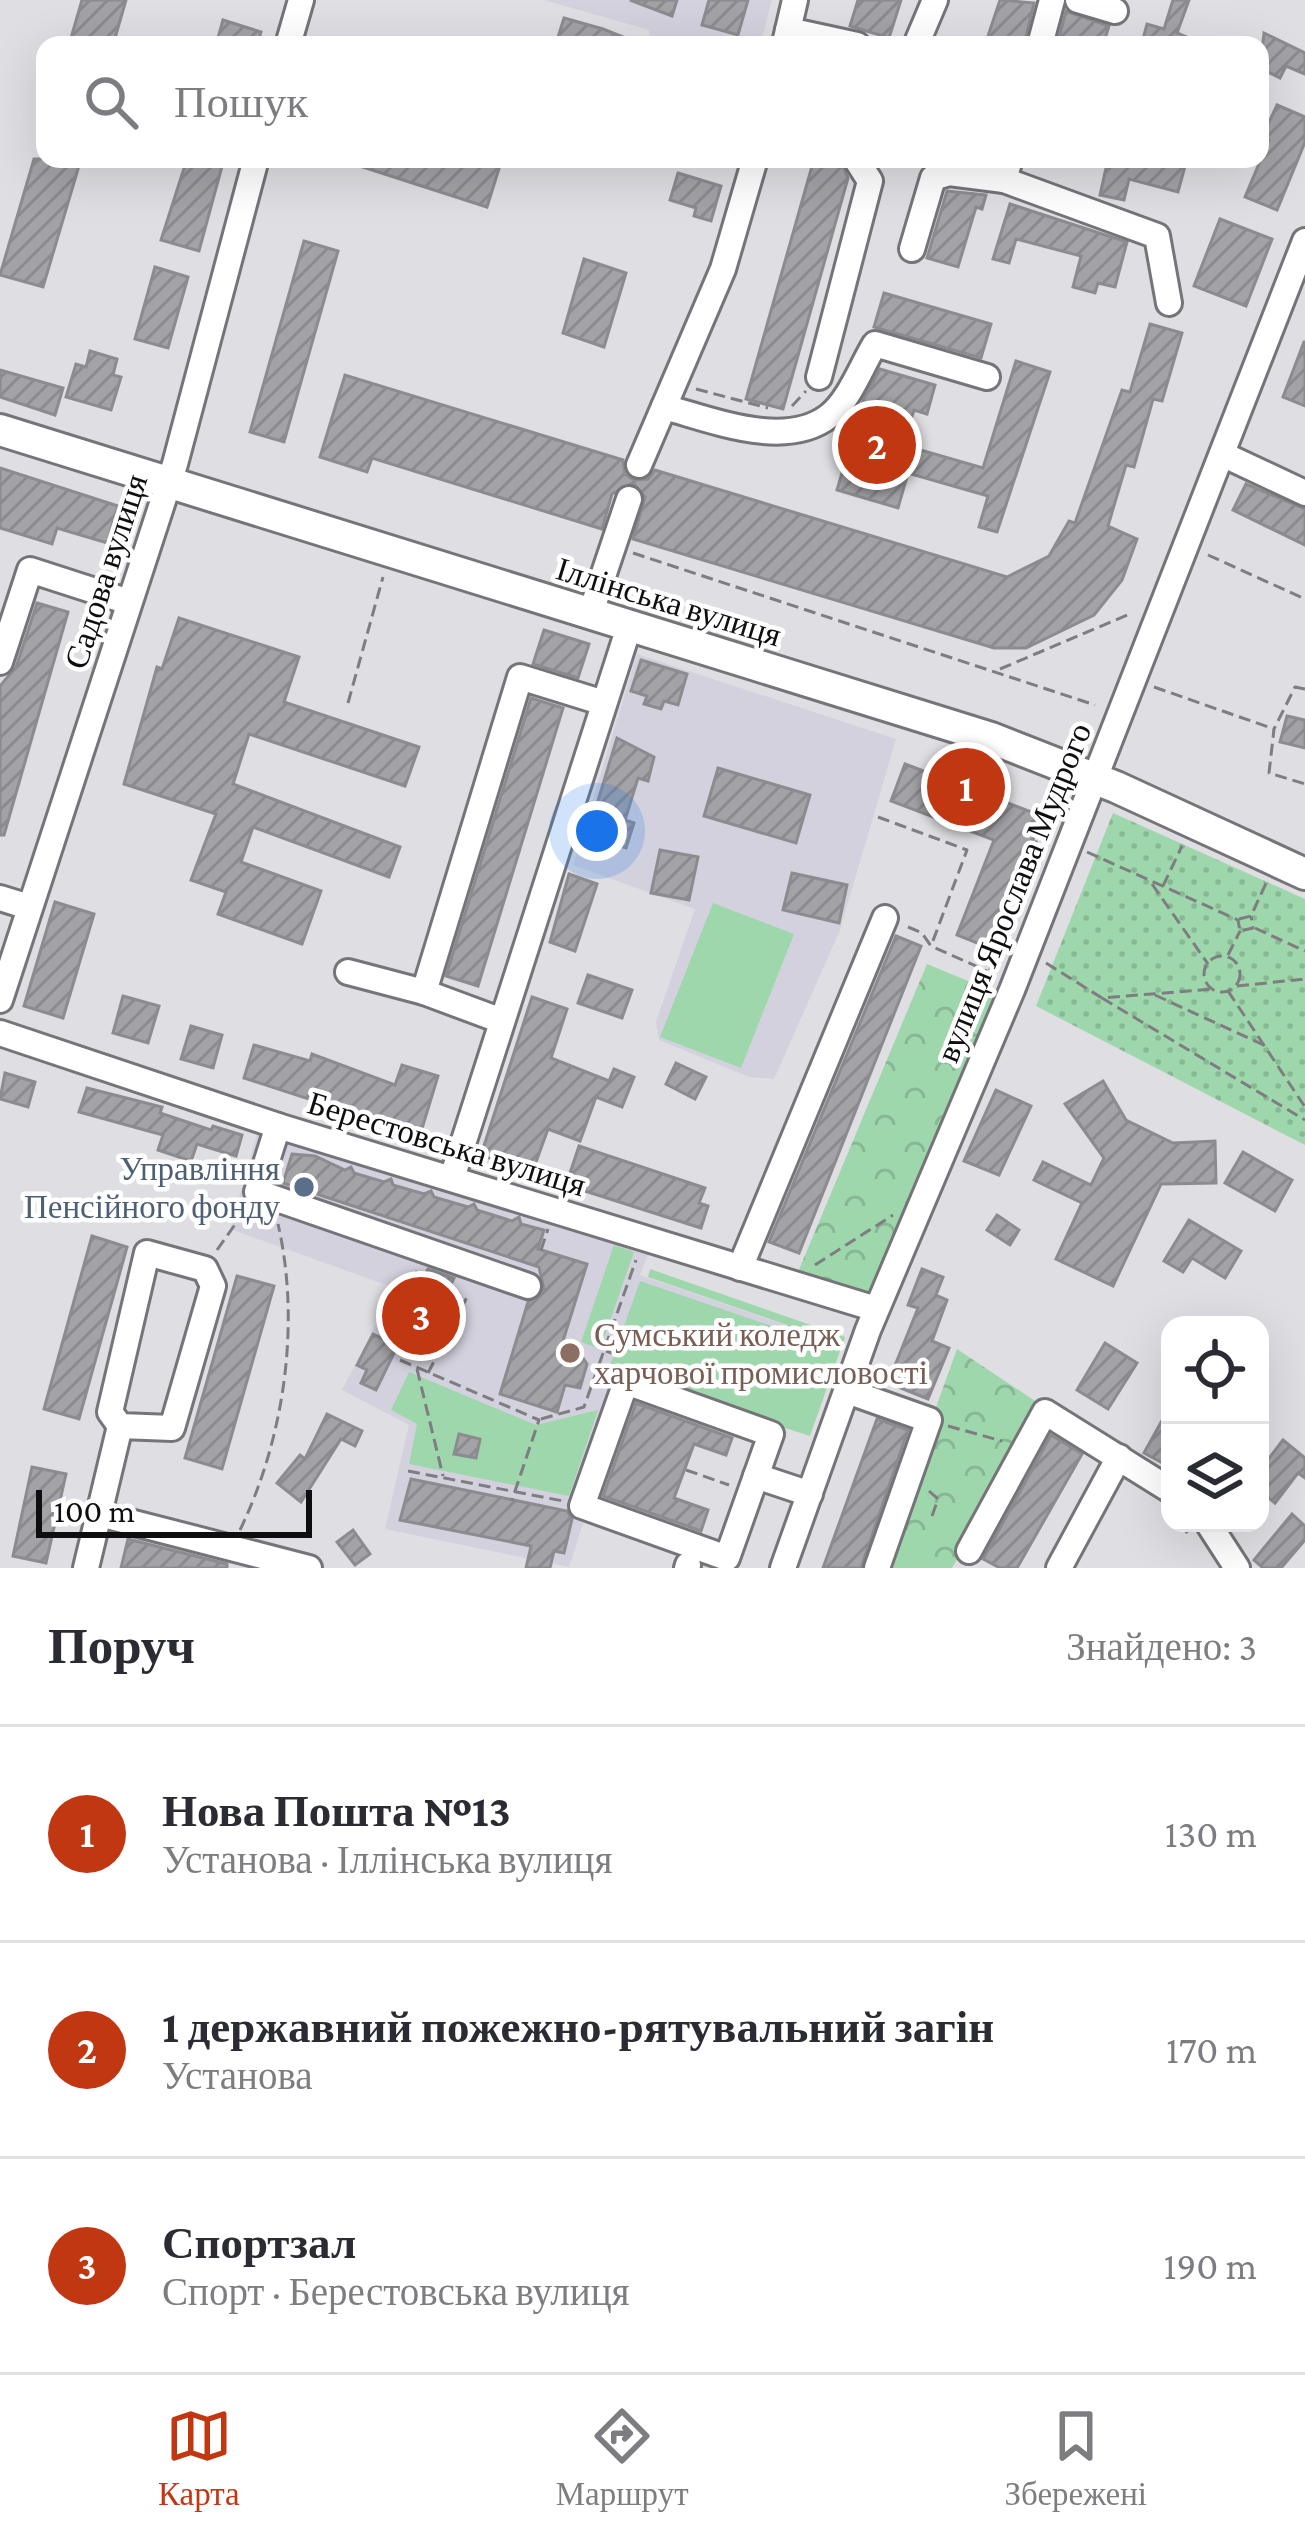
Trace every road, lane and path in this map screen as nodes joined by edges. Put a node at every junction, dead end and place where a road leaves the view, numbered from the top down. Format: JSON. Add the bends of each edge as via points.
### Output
{"nodes":[{"id":1,"x":301,"y":0,"type":"edge"},
{"id":2,"x":795,"y":0,"type":"edge"},
{"id":3,"x":935,"y":0,"type":"edge"},
{"id":4,"x":1052,"y":0,"type":"edge"},
{"id":5,"x":1078,"y":0,"type":"edge"},
{"id":6,"x":1115,"y":11,"type":"dead end"},
{"id":7,"x":291,"y":36,"type":"edge"},
{"id":8,"x":786,"y":36,"type":"edge"},
{"id":9,"x":920,"y":36,"type":"edge"},
{"id":10,"x":1042,"y":36,"type":"edge"},
{"id":11,"x":254,"y":168,"type":"edge"},
{"id":12,"x":752,"y":168,"type":"edge"},
{"id":13,"x":862,"y":168,"type":"edge"},
{"id":14,"x":1007,"y":169,"type":"edge"},
{"id":15,"x":1304,"y":245,"type":"edge"},
{"id":16,"x":912,"y":249,"type":"dead end"},
{"id":17,"x":1169,"y":303,"type":"dead end"},
{"id":18,"x":819,"y":377,"type":"joint"},
{"id":19,"x":987,"y":377,"type":"dead end"},
{"id":20,"x":688,"y":387,"type":"dead end"},
{"id":21,"x":664,"y":407,"type":"junction"},
{"id":22,"x":0,"y":430,"type":"edge"},
{"id":23,"x":1222,"y":454,"type":"junction"},
{"id":24,"x":639,"y":465,"type":"dead end"},
{"id":25,"x":169,"y":483,"type":"junction"},
{"id":26,"x":1305,"y":493,"type":"edge"},
{"id":27,"x":629,"y":499,"type":"dead end"},
{"id":28,"x":614,"y":547,"type":"junction"},
{"id":29,"x":1202,"y":552,"type":"dead end"},
{"id":30,"x":385,"y":570,"type":"dead end"},
{"id":31,"x":1305,"y":599,"type":"edge"},
{"id":32,"x":129,"y":602,"type":"junction"},
{"id":33,"x":1132,"y":613,"type":"dead end"},
{"id":34,"x":590,"y":615,"type":"junction"},
{"id":35,"x":629,"y":628,"type":"junction"},
{"id":36,"x":0,"y":662,"type":"edge"},
{"id":37,"x":999,"y":669,"type":"junction"},
{"id":38,"x":1152,"y":686,"type":"dead end"},
{"id":39,"x":1305,"y":689,"type":"edge"},
{"id":40,"x":604,"y":703,"type":"junction"},
{"id":41,"x":347,"y":704,"type":"dead end"},
{"id":42,"x":1095,"y":705,"type":"dead end"},
{"id":43,"x":1274,"y":729,"type":"junction"},
{"id":44,"x":1095,"y":778,"type":"junction"},
{"id":45,"x":1305,"y":784,"type":"edge"},
{"id":46,"x":1053,"y":795,"type":"dead end"},
{"id":47,"x":878,"y":817,"type":"dead end"},
{"id":48,"x":1183,"y":844,"type":"dead end"},
{"id":49,"x":1085,"y":851,"type":"dead end"},
{"id":50,"x":1305,"y":874,"type":"edge"},
{"id":51,"x":1268,"y":880,"type":"dead end"},
{"id":52,"x":1151,"y":882,"type":"junction"},
{"id":53,"x":1162,"y":887,"type":"junction"},
{"id":54,"x":0,"y":898,"type":"edge"},
{"id":55,"x":29,"y":908,"type":"junction"},
{"id":56,"x":1251,"y":916,"type":"junction"},
{"id":57,"x":885,"y":918,"type":"dead end"},
{"id":58,"x":1238,"y":920,"type":"junction"},
{"id":59,"x":1253,"y":928,"type":"junction"},
{"id":60,"x":1240,"y":931,"type":"junction"},
{"id":61,"x":922,"y":933,"type":"dead end"},
{"id":62,"x":931,"y":946,"type":"junction"},
{"id":63,"x":1305,"y":951,"type":"edge"},
{"id":64,"x":1227,"y":956,"type":"junction"},
{"id":65,"x":1039,"y":958,"type":"dead end"},
{"id":66,"x":1208,"y":964,"type":"junction"},
{"id":67,"x":347,"y":972,"type":"dead end"},
{"id":68,"x":1305,"y":979,"type":"edge"},
{"id":69,"x":1235,"y":986,"type":"junction"},
{"id":70,"x":1213,"y":989,"type":"junction"},
{"id":71,"x":1228,"y":991,"type":"junction"},
{"id":72,"x":424,"y":992,"type":"junction"},
{"id":73,"x":1154,"y":994,"type":"junction"},
{"id":74,"x":1102,"y":998,"type":"junction"},
{"id":75,"x":0,"y":1000,"type":"edge"},
{"id":76,"x":502,"y":1021,"type":"junction"},
{"id":77,"x":0,"y":1033,"type":"edge"},
{"id":78,"x":1267,"y":1046,"type":"junction"},
{"id":79,"x":1305,"y":1107,"type":"edge"},
{"id":80,"x":1305,"y":1120,"type":"edge"},
{"id":81,"x":278,"y":1126,"type":"junction"},
{"id":82,"x":452,"y":1178,"type":"junction"},
{"id":83,"x":265,"y":1195,"type":"junction"},
{"id":84,"x":907,"y":1206,"type":"dead end"},
{"id":85,"x":544,"y":1241,"type":"dead end"},
{"id":86,"x":640,"y":1249,"type":"dead end"},
{"id":87,"x":541,"y":1250,"type":"dead end"},
{"id":88,"x":429,"y":1255,"type":"junction"},
{"id":89,"x":740,"y":1268,"type":"junction"},
{"id":90,"x":205,"y":1269,"type":"junction"},
{"id":91,"x":799,"y":1276,"type":"dead end"},
{"id":92,"x":528,"y":1286,"type":"dead end"},
{"id":93,"x":467,"y":1297,"type":"dead end"},
{"id":94,"x":876,"y":1309,"type":"junction"},
{"id":95,"x":395,"y":1312,"type":"dead end"},
{"id":96,"x":604,"y":1350,"type":"junction"},
{"id":97,"x":622,"y":1357,"type":"dead end"},
{"id":98,"x":400,"y":1360,"type":"dead end"},
{"id":99,"x":417,"y":1369,"type":"junction"},
{"id":100,"x":427,"y":1374,"type":"junction"},
{"id":101,"x":847,"y":1391,"type":"junction"},
{"id":102,"x":539,"y":1420,"type":"junction"},
{"id":103,"x":929,"y":1420,"type":"junction"},
{"id":104,"x":120,"y":1426,"type":"junction"},
{"id":105,"x":1026,"y":1447,"type":"junction"},
{"id":106,"x":1119,"y":1457,"type":"junction"},
{"id":107,"x":686,"y":1470,"type":"dead end"},
{"id":108,"x":408,"y":1471,"type":"dead end"},
{"id":109,"x":910,"y":1474,"type":"junction"},
{"id":110,"x":444,"y":1478,"type":"junction"},
{"id":111,"x":753,"y":1484,"type":"junction"},
{"id":112,"x":1161,"y":1484,"type":"edge"},
{"id":113,"x":514,"y":1492,"type":"junction"},
{"id":114,"x":810,"y":1494,"type":"junction"},
{"id":115,"x":512,"y":1500,"type":"dead end"},
{"id":116,"x":570,"y":1503,"type":"dead end"},
{"id":117,"x":99,"y":1514,"type":"junction"},
{"id":118,"x":931,"y":1519,"type":"dead end"},
{"id":119,"x":1214,"y":1532,"type":"edge"},
{"id":120,"x":232,"y":1548,"type":"junction"},
{"id":121,"x":969,"y":1551,"type":"dead end"},
{"id":122,"x":86,"y":1568,"type":"edge"},
{"id":123,"x":309,"y":1568,"type":"edge"},
{"id":124,"x":783,"y":1568,"type":"edge"},
{"id":125,"x":878,"y":1568,"type":"edge"},
{"id":126,"x":1059,"y":1568,"type":"edge"},
{"id":127,"x":1237,"y":1568,"type":"edge"}],
"edges":[{"from":1,"to":7,"type":"street"},
{"from":2,"to":8,"type":"street"},
{"from":3,"to":9,"type":"street"},
{"from":4,"to":10,"type":"street"},
{"from":5,"to":6,"type":"street"},
{"from":11,"to":25,"type":"street","name":"Садова вулиця"},
{"from":12,"to":21,"type":"street","via":[[723,269]]},
{"from":13,"to":18,"type":"street","via":[[870,181]]},
{"from":14,"to":16,"type":"street","via":[[933,178]]},
{"from":14,"to":17,"type":"street","via":[[1157,236]]},
{"from":15,"to":23,"type":"street","name":"вулиця Ярослава Мудрого"},
{"from":18,"to":20,"type":"path","via":[[786,413]]},
{"from":19,"to":21,"type":"street","via":[[875,344],[833,414],[804,430],[766,430]]},
{"from":21,"to":24,"type":"street"},
{"from":22,"to":25,"type":"main road","name":"Іллінська вулиця"},
{"from":23,"to":26,"type":"street"},
{"from":23,"to":44,"type":"street","name":"вулиця Ярослава Мудрого"},
{"from":25,"to":32,"type":"street","name":"Садова вулиця"},
{"from":25,"to":34,"type":"main road","name":"Іллінська вулиця"},
{"from":27,"to":28,"type":"street"},
{"from":28,"to":34,"type":"street"},
{"from":28,"to":37,"type":"path"},
{"from":29,"to":31,"type":"path"},
{"from":30,"to":41,"type":"path"},
{"from":32,"to":36,"type":"street","via":[[30,570]]},
{"from":32,"to":55,"type":"street","name":"Садова вулиця"},
{"from":33,"to":37,"type":"path"},
{"from":34,"to":35,"type":"main road","name":"Іллінська вулиця"},
{"from":35,"to":40,"type":"street"},
{"from":35,"to":44,"type":"main road","name":"Іллінська вулиця","via":[[992,738]]},
{"from":37,"to":42,"type":"path"},
{"from":38,"to":43,"type":"path"},
{"from":39,"to":43,"type":"path","via":[[1295,687]]},
{"from":40,"to":72,"type":"street","via":[[520,677]]},
{"from":40,"to":76,"type":"street"},
{"from":43,"to":45,"type":"path","via":[[1269,773]]},
{"from":44,"to":50,"type":"main road","name":"Іллінська вулиця"},
{"from":44,"to":94,"type":"street","name":"вулиця Ярослава Мудрого"},
{"from":46,"to":62,"type":"path","via":[[988,971]]},
{"from":47,"to":62,"type":"path","via":[[967,850]]},
{"from":48,"to":53,"type":"path"},
{"from":49,"to":52,"type":"path"},
{"from":51,"to":56,"type":"path"},
{"from":52,"to":53,"type":"path"},
{"from":52,"to":66,"type":"path"},
{"from":53,"to":58,"type":"path"},
{"from":54,"to":55,"type":"street"},
{"from":55,"to":75,"type":"street","name":"Садова вулиця"},
{"from":56,"to":58,"type":"path"},
{"from":56,"to":59,"type":"path"},
{"from":57,"to":89,"type":"street"},
{"from":58,"to":60,"type":"path"},
{"from":59,"to":60,"type":"path"},
{"from":59,"to":63,"type":"path"},
{"from":60,"to":64,"type":"path"},
{"from":61,"to":62,"type":"path"},
{"from":64,"to":66,"type":"path"},
{"from":64,"to":69,"type":"path","via":[[1240,970]]},
{"from":65,"to":74,"type":"path"},
{"from":66,"to":70,"type":"path"},
{"from":67,"to":72,"type":"street"},
{"from":68,"to":69,"type":"path"},
{"from":69,"to":71,"type":"path"},
{"from":70,"to":71,"type":"path"},
{"from":70,"to":73,"type":"path"},
{"from":71,"to":78,"type":"path"},
{"from":72,"to":76,"type":"street"},
{"from":73,"to":74,"type":"path"},
{"from":73,"to":78,"type":"path"},
{"from":74,"to":80,"type":"path"},
{"from":76,"to":82,"type":"street"},
{"from":77,"to":81,"type":"street","name":"Берестовська вулиця"},
{"from":78,"to":79,"type":"path"},
{"from":81,"to":82,"type":"street","name":"Берестовська вулиця"},
{"from":81,"to":83,"type":"street"},
{"from":82,"to":89,"type":"street","name":"Берестовська вулиця"},
{"from":83,"to":88,"type":"street"},
{"from":83,"to":90,"type":"path"},
{"from":83,"to":120,"type":"path","via":[[284,1248],[286,1376],[262,1481]]},
{"from":84,"to":91,"type":"path"},
{"from":85,"to":87,"type":"path"},
{"from":86,"to":96,"type":"path"},
{"from":88,"to":92,"type":"street"},
{"from":88,"to":95,"type":"path"},
{"from":89,"to":94,"type":"street","name":"Берестовська вулиця"},
{"from":90,"to":104,"type":"street","via":[[213,1286],[172,1428]]},
{"from":90,"to":104,"type":"street","via":[[147,1253],[110,1412]]},
{"from":93,"to":100,"type":"path"},
{"from":94,"to":101,"type":"street","name":"вулиця Ярослава Мудрого"},
{"from":96,"to":97,"type":"path"},
{"from":96,"to":102,"type":"path","via":[[584,1407]]},
{"from":98,"to":99,"type":"path"},
{"from":99,"to":100,"type":"path"},
{"from":99,"to":110,"type":"path"},
{"from":100,"to":102,"type":"path"},
{"from":101,"to":103,"type":"street"},
{"from":101,"to":114,"type":"street","name":"вулиця Ярослава Мудрого"},
{"from":102,"to":113,"type":"path"},
{"from":103,"to":105,"type":"path"},
{"from":103,"to":109,"type":"street"},
{"from":104,"to":117,"type":"street"},
{"from":105,"to":106,"type":"street","via":[[1045,1412]]},
{"from":105,"to":121,"type":"street"},
{"from":106,"to":112,"type":"street"},
{"from":106,"to":126,"type":"street"},
{"from":107,"to":111,"type":"path"},
{"from":108,"to":110,"type":"path"},
{"from":109,"to":118,"type":"path","via":[[938,1498]]},
{"from":109,"to":125,"type":"street"},
{"from":110,"to":113,"type":"path"},
{"from":111,"to":111,"type":"street","via":[[727,1558],[582,1506],[626,1382],[772,1434]]},
{"from":111,"to":114,"type":"street"},
{"from":113,"to":115,"type":"path"},
{"from":113,"to":116,"type":"path"},
{"from":114,"to":124,"type":"street","name":"вулиця Ярослава Мудрого"},
{"from":117,"to":120,"type":"street"},
{"from":117,"to":122,"type":"street"},
{"from":119,"to":127,"type":"street"},
{"from":120,"to":123,"type":"street"}]}
